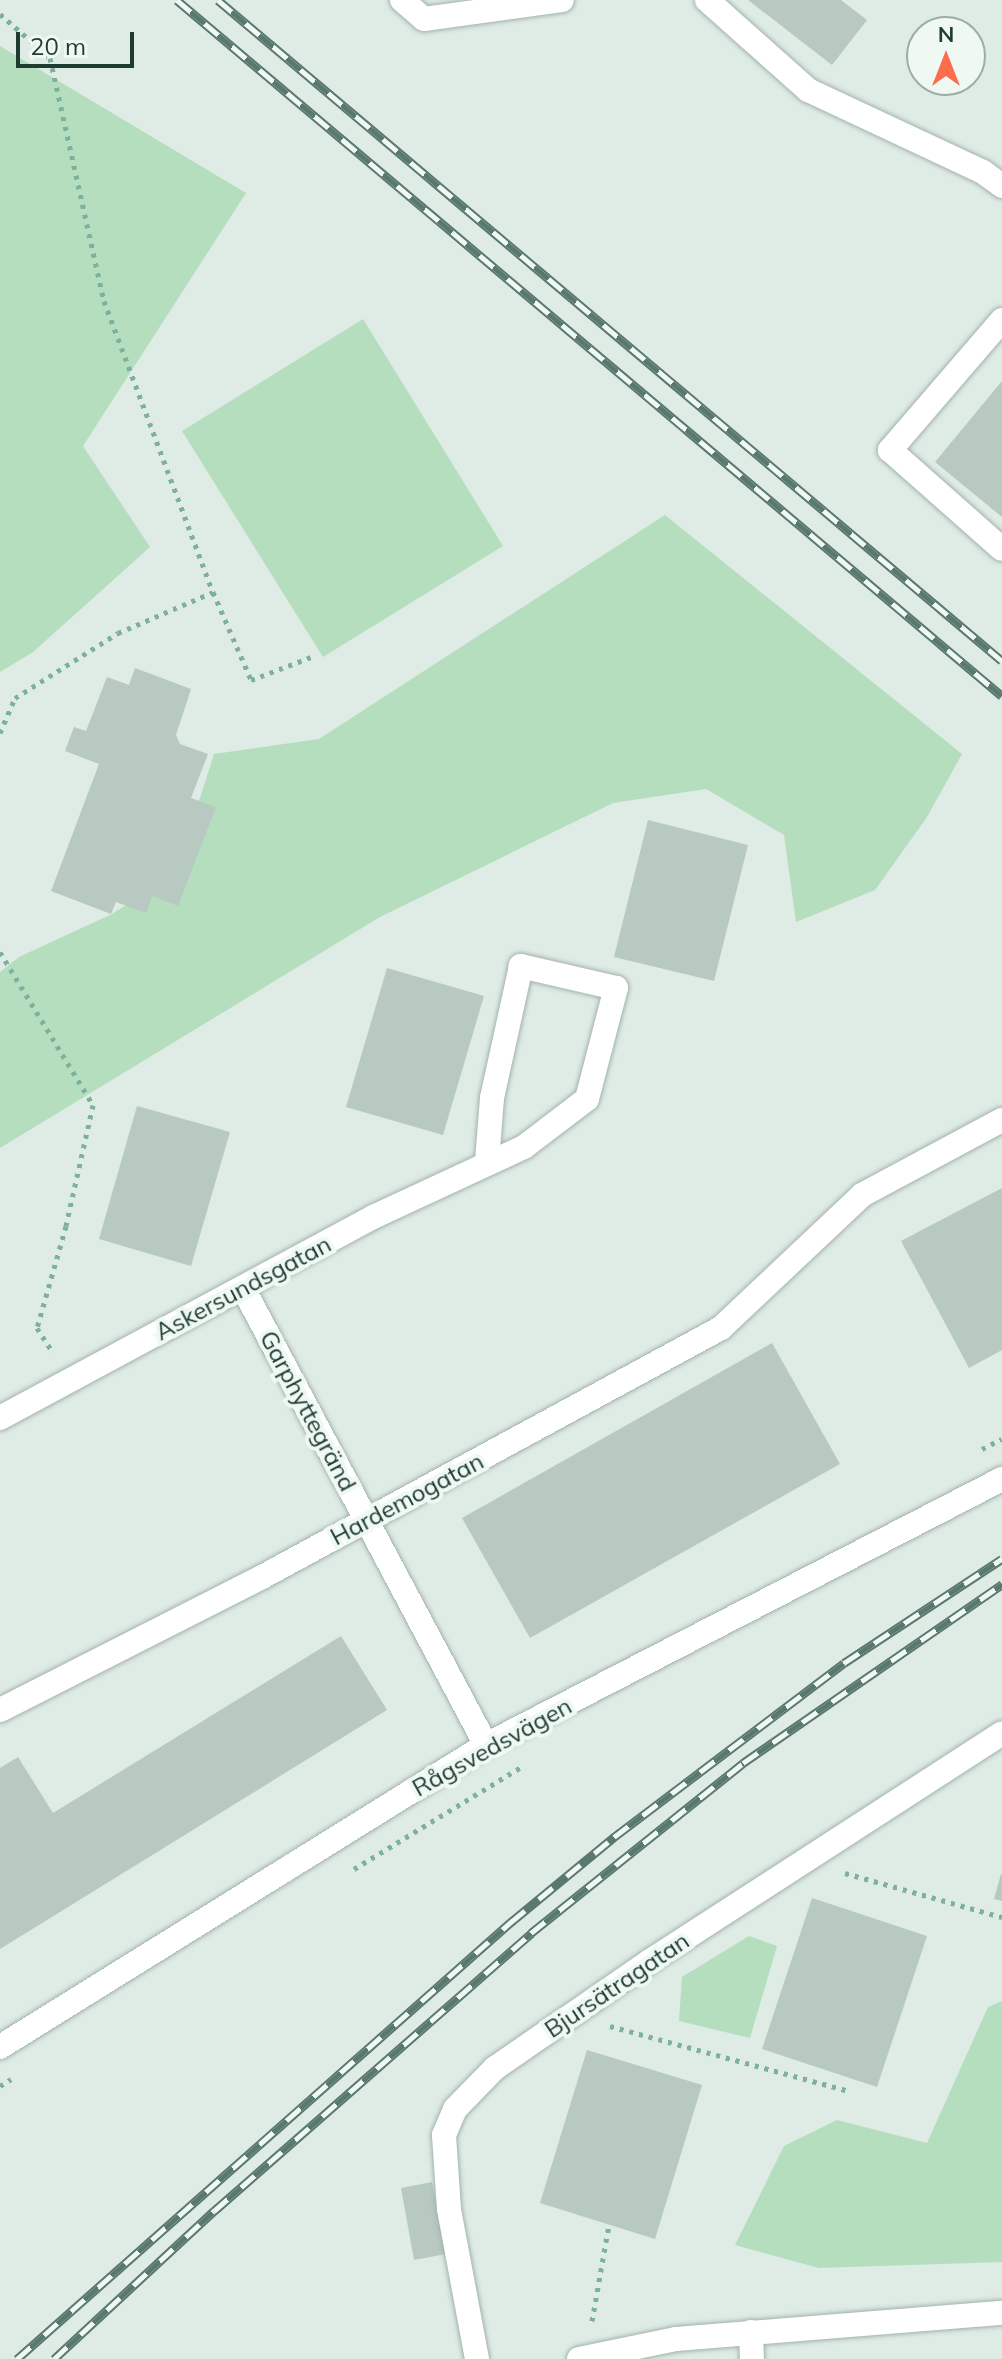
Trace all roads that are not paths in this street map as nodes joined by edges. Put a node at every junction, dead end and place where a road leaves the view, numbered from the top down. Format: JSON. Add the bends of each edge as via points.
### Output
{"nodes":[{"id":1,"x":402,"y":0,"type":"edge"},
{"id":2,"x":562,"y":0,"type":"edge"},
{"id":3,"x":707,"y":0,"type":"edge"},
{"id":4,"x":1002,"y":186,"type":"edge"},
{"id":5,"x":1002,"y":320,"type":"edge"},
{"id":6,"x":1002,"y":549,"type":"edge"},
{"id":7,"x":1002,"y":1120,"type":"edge"},
{"id":8,"x":487,"y":1161,"type":"junction"},
{"id":9,"x":243,"y":1288,"type":"junction"},
{"id":10,"x":0,"y":1418,"type":"edge"},
{"id":11,"x":1002,"y":1479,"type":"edge"},
{"id":12,"x":366,"y":1522,"type":"junction"},
{"id":13,"x":0,"y":1710,"type":"edge"},
{"id":14,"x":1002,"y":1733,"type":"edge"},
{"id":15,"x":486,"y":1745,"type":"junction"},
{"id":16,"x":0,"y":2047,"type":"edge"},
{"id":17,"x":1002,"y":2313,"type":"edge"},
{"id":18,"x":751,"y":2332,"type":"junction"},
{"id":19,"x":477,"y":2359,"type":"edge"},
{"id":20,"x":579,"y":2359,"type":"edge"},
{"id":21,"x":752,"y":2359,"type":"edge"}],
"edges":[{"from":1,"to":2,"type":"street","via":[[424,19]]},
{"from":3,"to":4,"type":"street","via":[[808,90],[983,172]]},
{"from":5,"to":6,"type":"street","via":[[890,450]]},
{"from":7,"to":12,"type":"street","name":"Hardemogatan","via":[[862,1195],[721,1328]]},
{"from":8,"to":8,"type":"street","name":"Askersundsgatan","via":[[524,1147],[587,1099],[616,988],[521,966],[492,1098]]},
{"from":8,"to":9,"type":"street","name":"Askersundsgatan"},
{"from":9,"to":10,"type":"street","name":"Askersundsgatan"},
{"from":9,"to":12,"type":"street","name":"Garphyttegränd"},
{"from":11,"to":15,"type":"street","name":"Rågsvedsvägen"},
{"from":12,"to":13,"type":"street","name":"Hardemogatan"},
{"from":12,"to":15,"type":"street","name":"Garphyttegränd"},
{"from":14,"to":19,"type":"street","name":"Bjursätragatan","via":[[585,2005],[495,2068],[455,2109],[444,2135],[449,2209]]},
{"from":15,"to":16,"type":"street","name":"Rågsvedsvägen"},
{"from":17,"to":18,"type":"street"},
{"from":18,"to":20,"type":"street","via":[[676,2339]]},
{"from":18,"to":21,"type":"street"}]}
